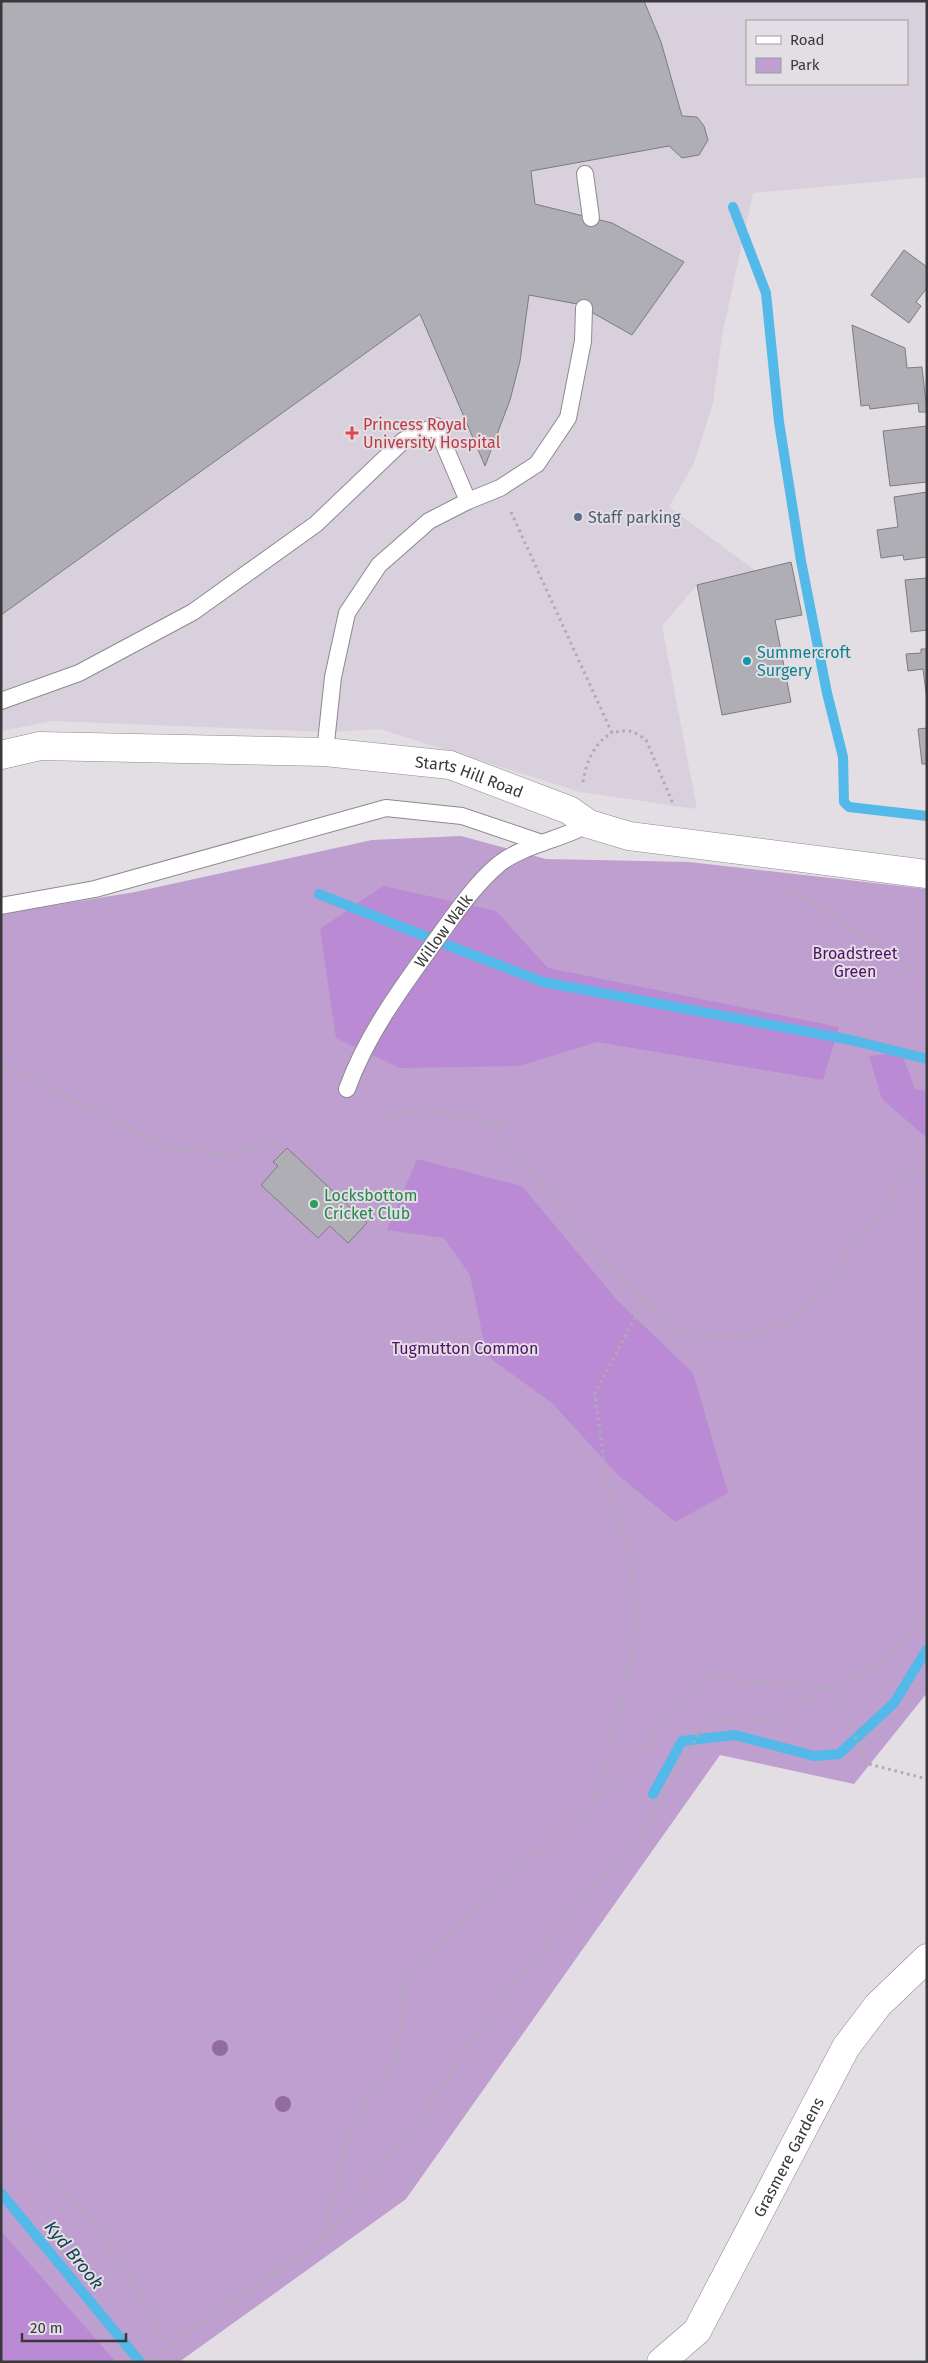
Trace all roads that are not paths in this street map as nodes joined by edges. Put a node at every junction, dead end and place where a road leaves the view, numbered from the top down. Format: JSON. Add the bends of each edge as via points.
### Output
{"nodes":[{"id":1,"x":585,"y":174,"type":"dead end"},
{"id":2,"x":591,"y":218,"type":"dead end"},
{"id":3,"x":584,"y":308,"type":"dead end"},
{"id":4,"x":468,"y":501,"type":"junction"},
{"id":5,"x":1,"y":701,"type":"edge"},
{"id":6,"x":325,"y":752,"type":"junction"},
{"id":7,"x":1,"y":755,"type":"edge"},
{"id":8,"x":589,"y":824,"type":"junction"},
{"id":9,"x":542,"y":843,"type":"junction"},
{"id":10,"x":927,"y":874,"type":"edge"},
{"id":11,"x":1,"y":906,"type":"edge"},
{"id":12,"x":347,"y":1089,"type":"dead end"},
{"id":13,"x":927,"y":1958,"type":"edge"},
{"id":14,"x":660,"y":2362,"type":"edge"}],
"edges":[{"from":1,"to":2,"type":"lane"},
{"from":3,"to":4,"type":"lane","via":[[582,341],[568,418],[537,464],[500,488]]},
{"from":4,"to":5,"type":"lane","via":[[436,426],[404,440],[316,524],[193,612],[79,674]]},
{"from":4,"to":6,"type":"lane","via":[[429,521],[379,565],[347,613],[333,677]]},
{"from":6,"to":7,"type":"street","name":"Starts Hill Road","via":[[40,746]]},
{"from":6,"to":8,"type":"street","name":"Starts Hill Road","via":[[450,765],[569,810]]},
{"from":8,"to":9,"type":"lane","name":"Willow Walk"},
{"from":8,"to":10,"type":"street","name":"Starts Hill Road","via":[[629,836]]},
{"from":9,"to":11,"type":"lane","via":[[462,816],[386,808],[95,889]]},
{"from":9,"to":12,"type":"lane","name":"Willow Walk","via":[[500,863],[464,901],[377,1025],[357,1061]]},
{"from":13,"to":14,"type":"street","name":"Grasmere Gardens","via":[[878,2006],[846,2048],[697,2330]]}]}
